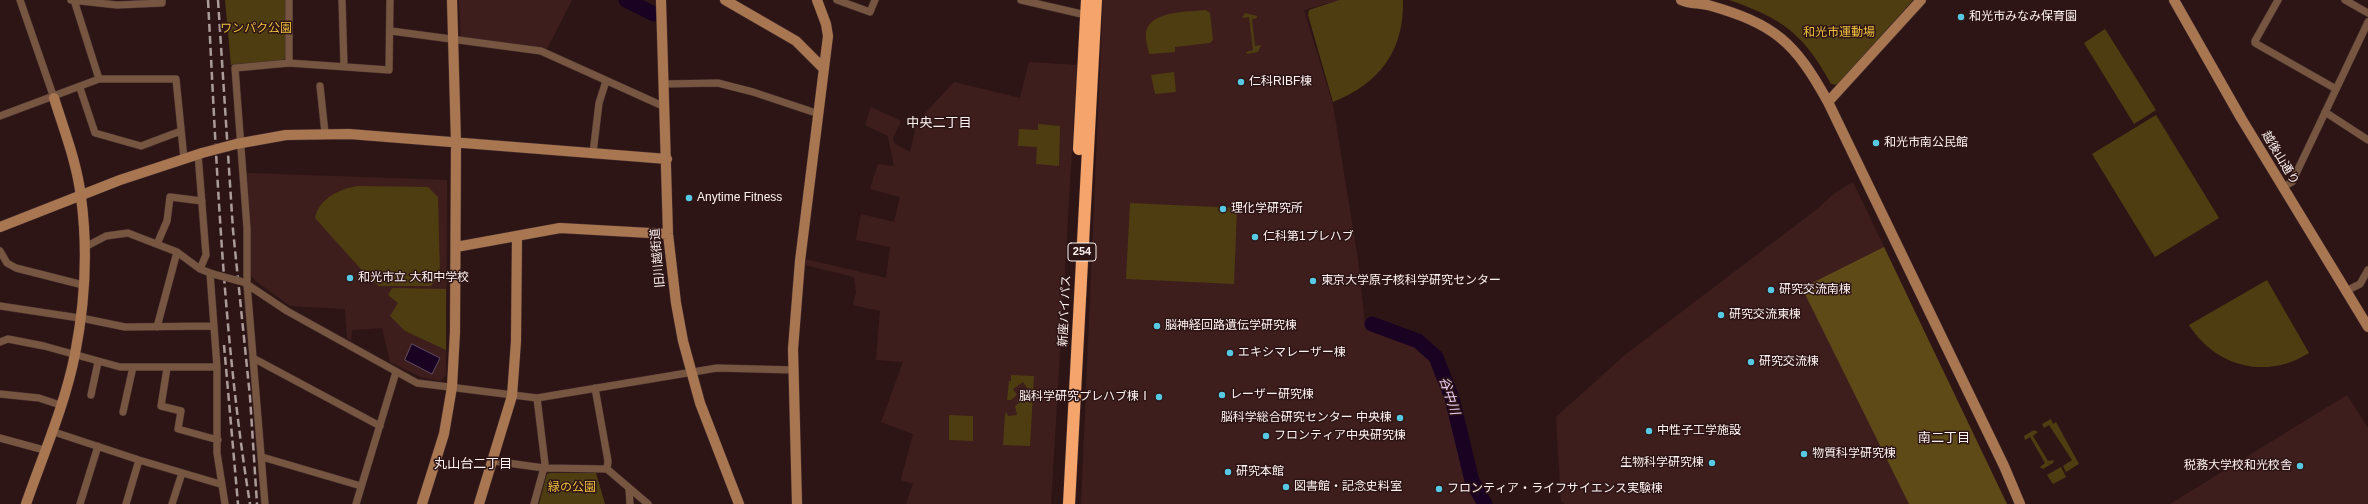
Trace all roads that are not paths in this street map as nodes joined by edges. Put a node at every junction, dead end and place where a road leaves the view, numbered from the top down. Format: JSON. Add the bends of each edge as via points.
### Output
{"nodes":[{"id":1,"x":20,"y":0,"type":"edge"},
{"id":2,"x":72,"y":0,"type":"edge"},
{"id":3,"x":289,"y":0,"type":"edge"},
{"id":4,"x":342,"y":0,"type":"edge"},
{"id":5,"x":390,"y":0,"type":"edge"},
{"id":6,"x":452,"y":0,"type":"edge"},
{"id":7,"x":661,"y":0,"type":"edge"},
{"id":8,"x":725,"y":0,"type":"edge"},
{"id":9,"x":817,"y":0,"type":"edge"},
{"id":10,"x":837,"y":0,"type":"edge"},
{"id":11,"x":875,"y":0,"type":"edge"},
{"id":12,"x":1021,"y":0,"type":"edge"},
{"id":13,"x":1087,"y":0,"type":"edge"},
{"id":14,"x":1096,"y":0,"type":"edge"},
{"id":15,"x":1921,"y":0,"type":"edge"},
{"id":16,"x":2174,"y":0,"type":"edge"},
{"id":17,"x":2278,"y":0,"type":"edge"},
{"id":18,"x":2345,"y":0,"type":"edge"},
{"id":19,"x":1684,"y":1,"type":"edge"},
{"id":20,"x":162,"y":2,"type":"edge"},
{"id":21,"x":2368,"y":13,"type":"edge"},
{"id":22,"x":1086,"y":15,"type":"junction"},
{"id":23,"x":2368,"y":22,"type":"edge"},
{"id":24,"x":391,"y":31,"type":"junction"},
{"id":25,"x":453,"y":40,"type":"junction"},
{"id":26,"x":289,"y":64,"type":"junction"},
{"id":27,"x":344,"y":66,"type":"junction"},
{"id":28,"x":824,"y":69,"type":"junction"},
{"id":29,"x":99,"y":79,"type":"junction"},
{"id":30,"x":606,"y":81,"type":"junction"},
{"id":31,"x":664,"y":84,"type":"junction"},
{"id":32,"x":320,"y":86,"type":"dead end"},
{"id":33,"x":80,"y":88,"type":"junction"},
{"id":34,"x":2336,"y":89,"type":"junction"},
{"id":35,"x":54,"y":98,"type":"junction"},
{"id":36,"x":1828,"y":102,"type":"junction"},
{"id":37,"x":0,"y":107,"type":"edge"},
{"id":38,"x":665,"y":107,"type":"junction"},
{"id":39,"x":2325,"y":112,"type":"junction"},
{"id":40,"x":818,"y":114,"type":"junction"},
{"id":41,"x":1,"y":115,"type":"edge"},
{"id":42,"x":181,"y":131,"type":"junction"},
{"id":43,"x":325,"y":133,"type":"junction"},
{"id":44,"x":2368,"y":140,"type":"edge"},
{"id":45,"x":456,"y":142,"type":"junction"},
{"id":46,"x":238,"y":143,"type":"junction"},
{"id":47,"x":593,"y":153,"type":"junction"},
{"id":48,"x":200,"y":154,"type":"junction"},
{"id":49,"x":184,"y":159,"type":"junction"},
{"id":50,"x":667,"y":159,"type":"junction"},
{"id":51,"x":2283,"y":188,"type":"junction"},
{"id":52,"x":81,"y":196,"type":"junction"},
{"id":53,"x":202,"y":201,"type":"junction"},
{"id":54,"x":0,"y":227,"type":"edge"},
{"id":55,"x":668,"y":234,"type":"junction"},
{"id":56,"x":517,"y":236,"type":"junction"},
{"id":57,"x":157,"y":244,"type":"junction"},
{"id":58,"x":85,"y":247,"type":"junction"},
{"id":59,"x":456,"y":247,"type":"junction"},
{"id":60,"x":0,"y":251,"type":"edge"},
{"id":61,"x":177,"y":252,"type":"junction"},
{"id":62,"x":200,"y":269,"type":"junction"},
{"id":63,"x":2368,"y":270,"type":"edge"},
{"id":64,"x":212,"y":274,"type":"junction"},
{"id":65,"x":245,"y":283,"type":"junction"},
{"id":66,"x":84,"y":285,"type":"junction"},
{"id":67,"x":2346,"y":291,"type":"junction"},
{"id":68,"x":0,"y":306,"type":"edge"},
{"id":69,"x":81,"y":319,"type":"junction"},
{"id":70,"x":214,"y":326,"type":"junction"},
{"id":71,"x":2368,"y":326,"type":"edge"},
{"id":72,"x":157,"y":327,"type":"junction"},
{"id":73,"x":0,"y":342,"type":"edge"},
{"id":74,"x":75,"y":354,"type":"junction"},
{"id":75,"x":253,"y":358,"type":"junction"},
{"id":76,"x":98,"y":362,"type":"junction"},
{"id":77,"x":133,"y":367,"type":"junction"},
{"id":78,"x":217,"y":367,"type":"junction"},
{"id":79,"x":167,"y":368,"type":"junction"},
{"id":80,"x":794,"y":370,"type":"junction"},
{"id":81,"x":690,"y":371,"type":"junction"},
{"id":82,"x":396,"y":372,"type":"junction"},
{"id":83,"x":452,"y":387,"type":"junction"},
{"id":84,"x":595,"y":388,"type":"junction"},
{"id":85,"x":0,"y":394,"type":"edge"},
{"id":86,"x":91,"y":395,"type":"dead end"},
{"id":87,"x":512,"y":396,"type":"junction"},
{"id":88,"x":537,"y":398,"type":"junction"},
{"id":89,"x":60,"y":405,"type":"junction"},
{"id":90,"x":124,"y":412,"type":"dead end"},
{"id":91,"x":380,"y":426,"type":"junction"},
{"id":92,"x":51,"y":432,"type":"junction"},
{"id":93,"x":0,"y":438,"type":"edge"},
{"id":94,"x":218,"y":440,"type":"junction"},
{"id":95,"x":98,"y":446,"type":"junction"},
{"id":96,"x":44,"y":450,"type":"junction"},
{"id":97,"x":262,"y":457,"type":"junction"},
{"id":98,"x":139,"y":460,"type":"junction"},
{"id":99,"x":493,"y":461,"type":"junction"},
{"id":100,"x":544,"y":468,"type":"junction"},
{"id":101,"x":607,"y":469,"type":"junction"},
{"id":102,"x":182,"y":473,"type":"junction"},
{"id":103,"x":220,"y":484,"type":"junction"},
{"id":104,"x":361,"y":486,"type":"junction"},
{"id":105,"x":629,"y":489,"type":"junction"},
{"id":106,"x":26,"y":504,"type":"edge"},
{"id":107,"x":80,"y":504,"type":"edge"},
{"id":108,"x":126,"y":504,"type":"edge"},
{"id":109,"x":172,"y":504,"type":"edge"},
{"id":110,"x":225,"y":504,"type":"edge"},
{"id":111,"x":265,"y":504,"type":"edge"},
{"id":112,"x":356,"y":504,"type":"edge"},
{"id":113,"x":422,"y":504,"type":"edge"},
{"id":114,"x":478,"y":504,"type":"edge"},
{"id":115,"x":534,"y":504,"type":"edge"},
{"id":116,"x":630,"y":504,"type":"edge"},
{"id":117,"x":648,"y":504,"type":"edge"},
{"id":118,"x":739,"y":504,"type":"edge"},
{"id":119,"x":797,"y":504,"type":"edge"},
{"id":120,"x":1061,"y":504,"type":"edge"},
{"id":121,"x":1069,"y":504,"type":"edge"},
{"id":122,"x":2020,"y":504,"type":"edge"}],
"edges":[{"from":1,"to":35,"type":"street"},
{"from":2,"to":20,"type":"street","via":[[117,5]]},
{"from":2,"to":29,"type":"street"},
{"from":3,"to":26,"type":"street"},
{"from":4,"to":27,"type":"street"},
{"from":5,"to":24,"type":"street"},
{"from":6,"to":25,"type":"street"},
{"from":7,"to":31,"type":"street","name":"旧川越街道"},
{"from":8,"to":28,"type":"street","via":[[796,41]]},
{"from":9,"to":28,"type":"street","via":[[828,36]]},
{"from":10,"to":11,"type":"street","via":[[870,12]]},
{"from":12,"to":22,"type":"street"},
{"from":13,"to":22,"type":"highway","name":"新座バイパス","number":"254"},
{"from":14,"to":121,"type":"highway","name":"新座バイパス","number":"254"},
{"from":15,"to":36,"type":"street"},
{"from":16,"to":51,"type":"street","name":"越後山通り"},
{"from":17,"to":34,"type":"street","via":[[2255,44]]},
{"from":18,"to":21,"type":"street"},
{"from":19,"to":36,"type":"street","via":[[1714,8],[1778,34],[1803,59]]},
{"from":22,"to":120,"type":"highway","name":"新座バイパス","number":"254"},
{"from":23,"to":34,"type":"street"},
{"from":24,"to":25,"type":"street"},
{"from":24,"to":27,"type":"street","via":[[389,70]]},
{"from":25,"to":30,"type":"street","via":[[541,52]]},
{"from":25,"to":45,"type":"street"},
{"from":26,"to":27,"type":"street"},
{"from":26,"to":46,"type":"street","via":[[235,68]]},
{"from":28,"to":40,"type":"street"},
{"from":29,"to":33,"type":"street"},
{"from":29,"to":42,"type":"street","via":[[176,79]]},
{"from":30,"to":38,"type":"street"},
{"from":30,"to":47,"type":"street","via":[[598,103]]},
{"from":31,"to":38,"type":"street","name":"旧川越街道"},
{"from":31,"to":40,"type":"street","via":[[718,83]]},
{"from":32,"to":43,"type":"street"},
{"from":33,"to":35,"type":"street"},
{"from":33,"to":42,"type":"street","via":[[95,133],[141,146]]},
{"from":34,"to":39,"type":"street"},
{"from":35,"to":41,"type":"street"},
{"from":35,"to":52,"type":"street"},
{"from":36,"to":122,"type":"street"},
{"from":37,"to":41,"type":"street"},
{"from":38,"to":50,"type":"street","name":"旧川越街道"},
{"from":39,"to":44,"type":"street"},
{"from":39,"to":51,"type":"street","via":[[2292,182]]},
{"from":40,"to":80,"type":"street","via":[[799,268],[793,348]]},
{"from":42,"to":49,"type":"street"},
{"from":43,"to":45,"type":"street"},
{"from":43,"to":46,"type":"street","via":[[286,135]]},
{"from":45,"to":47,"type":"street"},
{"from":45,"to":59,"type":"street"},
{"from":46,"to":48,"type":"street","bridge":true},
{"from":46,"to":65,"type":"street","via":[[247,228]]},
{"from":47,"to":50,"type":"street"},
{"from":48,"to":49,"type":"street"},
{"from":48,"to":53,"type":"street"},
{"from":49,"to":52,"type":"street"},
{"from":50,"to":55,"type":"street","name":"旧川越街道"},
{"from":51,"to":67,"type":"street","name":"越後山通り"},
{"from":52,"to":54,"type":"street"},
{"from":52,"to":58,"type":"street"},
{"from":53,"to":57,"type":"street","via":[[170,197],[167,222]]},
{"from":53,"to":62,"type":"street","via":[[206,255]]},
{"from":55,"to":56,"type":"street","via":[[560,228]]},
{"from":55,"to":81,"type":"street","name":"旧川越街道","via":[[676,303]]},
{"from":56,"to":59,"type":"street"},
{"from":56,"to":87,"type":"street","via":[[516,341]]},
{"from":57,"to":58,"type":"street","via":[[136,235],[117,233]]},
{"from":57,"to":61,"type":"street"},
{"from":58,"to":66,"type":"street"},
{"from":59,"to":83,"type":"street"},
{"from":60,"to":66,"type":"street","via":[[7,263],[16,268]]},
{"from":61,"to":62,"type":"street"},
{"from":61,"to":72,"type":"street"},
{"from":62,"to":64,"type":"street"},
{"from":63,"to":67,"type":"street","via":[[2360,284]]},
{"from":64,"to":65,"type":"street","bridge":true},
{"from":64,"to":70,"type":"street"},
{"from":65,"to":75,"type":"street"},
{"from":65,"to":82,"type":"street","via":[[287,311]]},
{"from":66,"to":69,"type":"street"},
{"from":67,"to":71,"type":"street","name":"越後山通り"},
{"from":68,"to":69,"type":"street"},
{"from":69,"to":72,"type":"street","via":[[125,327]]},
{"from":69,"to":74,"type":"street"},
{"from":70,"to":72,"type":"street"},
{"from":70,"to":78,"type":"street"},
{"from":73,"to":74,"type":"street","via":[[8,340]]},
{"from":74,"to":76,"type":"street"},
{"from":74,"to":89,"type":"street"},
{"from":75,"to":91,"type":"street"},
{"from":75,"to":97,"type":"street"},
{"from":76,"to":77,"type":"street"},
{"from":76,"to":86,"type":"street"},
{"from":77,"to":79,"type":"street"},
{"from":77,"to":90,"type":"street"},
{"from":78,"to":79,"type":"street"},
{"from":78,"to":94,"type":"street"},
{"from":79,"to":94,"type":"street","via":[[160,406],[182,411],[178,429]]},
{"from":80,"to":81,"type":"street","via":[[732,366]]},
{"from":80,"to":119,"type":"street"},
{"from":81,"to":84,"type":"street"},
{"from":81,"to":118,"type":"street","name":"旧川越街道"},
{"from":82,"to":83,"type":"street","via":[[417,383]]},
{"from":82,"to":91,"type":"street"},
{"from":83,"to":87,"type":"street"},
{"from":83,"to":113,"type":"street","via":[[444,434]]},
{"from":84,"to":88,"type":"street"},
{"from":84,"to":101,"type":"street","via":[[608,461]]},
{"from":85,"to":89,"type":"street","via":[[39,398]]},
{"from":87,"to":88,"type":"street"},
{"from":87,"to":99,"type":"street"},
{"from":88,"to":100,"type":"street"},
{"from":89,"to":92,"type":"street"},
{"from":91,"to":104,"type":"street"},
{"from":92,"to":95,"type":"street"},
{"from":92,"to":96,"type":"street"},
{"from":93,"to":96,"type":"street"},
{"from":94,"to":103,"type":"street"},
{"from":95,"to":98,"type":"street"},
{"from":95,"to":107,"type":"street"},
{"from":96,"to":106,"type":"street"},
{"from":97,"to":104,"type":"street"},
{"from":97,"to":111,"type":"street"},
{"from":98,"to":102,"type":"street"},
{"from":98,"to":108,"type":"street"},
{"from":99,"to":100,"type":"street"},
{"from":99,"to":114,"type":"street"},
{"from":100,"to":101,"type":"street"},
{"from":100,"to":115,"type":"street"},
{"from":101,"to":105,"type":"street"},
{"from":102,"to":103,"type":"street"},
{"from":102,"to":109,"type":"street"},
{"from":103,"to":110,"type":"street"},
{"from":104,"to":112,"type":"street"},
{"from":105,"to":116,"type":"street"},
{"from":105,"to":117,"type":"street"}]}
